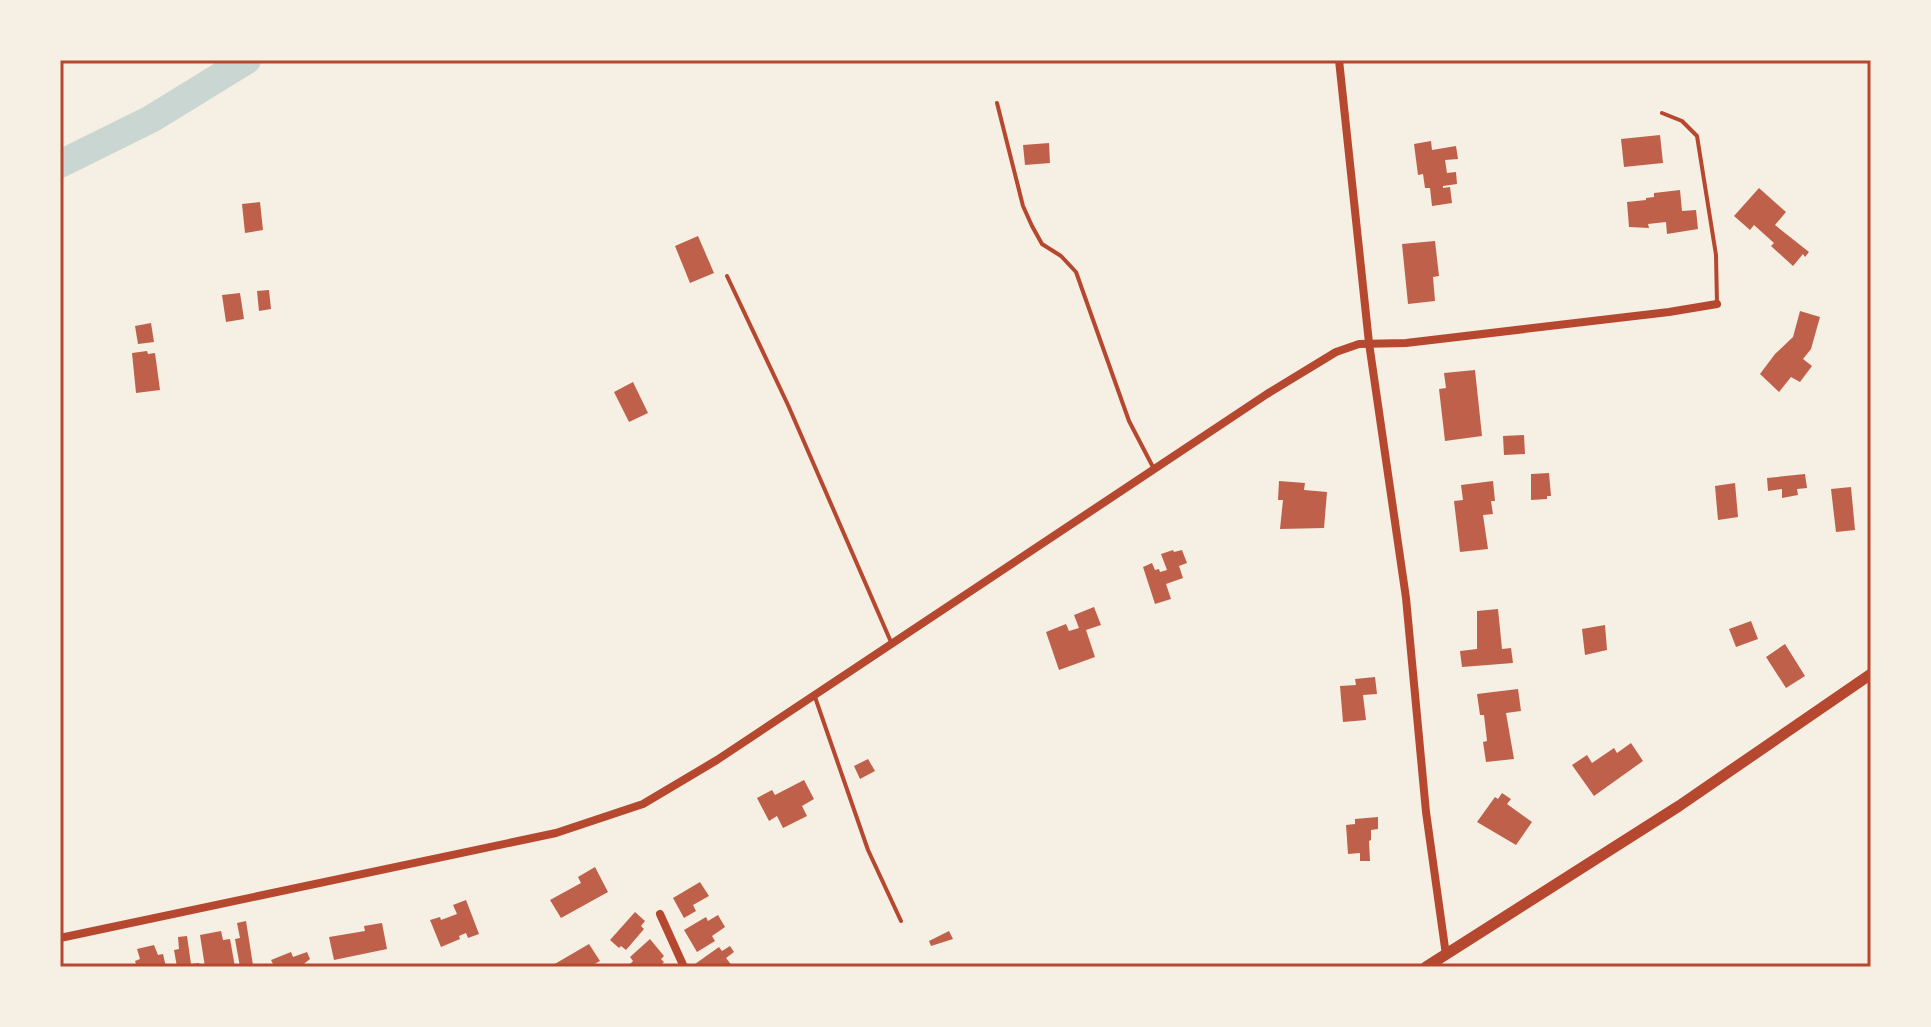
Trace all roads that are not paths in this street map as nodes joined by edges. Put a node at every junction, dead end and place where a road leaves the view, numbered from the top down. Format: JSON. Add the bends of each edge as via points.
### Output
{"nodes":[{"id":1,"x":1339,"y":60,"type":"edge"},
{"id":2,"x":997,"y":103,"type":"dead end"},
{"id":3,"x":1662,"y":113,"type":"dead end"},
{"id":4,"x":727,"y":276,"type":"dead end"},
{"id":5,"x":1717,"y":304,"type":"joint"},
{"id":6,"x":1369,"y":343,"type":"junction"},
{"id":7,"x":1154,"y":469,"type":"junction"},
{"id":8,"x":891,"y":644,"type":"junction"},
{"id":9,"x":1871,"y":674,"type":"edge"},
{"id":10,"x":814,"y":695,"type":"junction"},
{"id":11,"x":660,"y":914,"type":"dead end"},
{"id":12,"x":901,"y":921,"type":"dead end"},
{"id":13,"x":60,"y":938,"type":"edge"},
{"id":14,"x":1446,"y":955,"type":"junction"},
{"id":15,"x":684,"y":967,"type":"edge"},
{"id":16,"x":1426,"y":967,"type":"edge"}],
"edges":[{"from":1,"to":6,"type":"street"},
{"from":2,"to":7,"type":"lane","via":[[1023,206],[1042,244],[1076,272],[1129,421]]},
{"from":3,"to":5,"type":"lane","via":[[1682,121],[1697,136],[1716,255]]},
{"from":4,"to":8,"type":"lane"},
{"from":5,"to":6,"type":"street","via":[[1406,343]]},
{"from":6,"to":7,"type":"street","via":[[1336,352]]},
{"from":6,"to":14,"type":"street","via":[[1406,598]]},
{"from":7,"to":8,"type":"street"},
{"from":8,"to":10,"type":"street"},
{"from":9,"to":14,"type":"street","via":[[1679,806]]},
{"from":10,"to":12,"type":"lane","via":[[868,850]]},
{"from":10,"to":13,"type":"street","via":[[643,804],[599,820]]},
{"from":11,"to":15,"type":"street"},
{"from":14,"to":16,"type":"street"}]}
